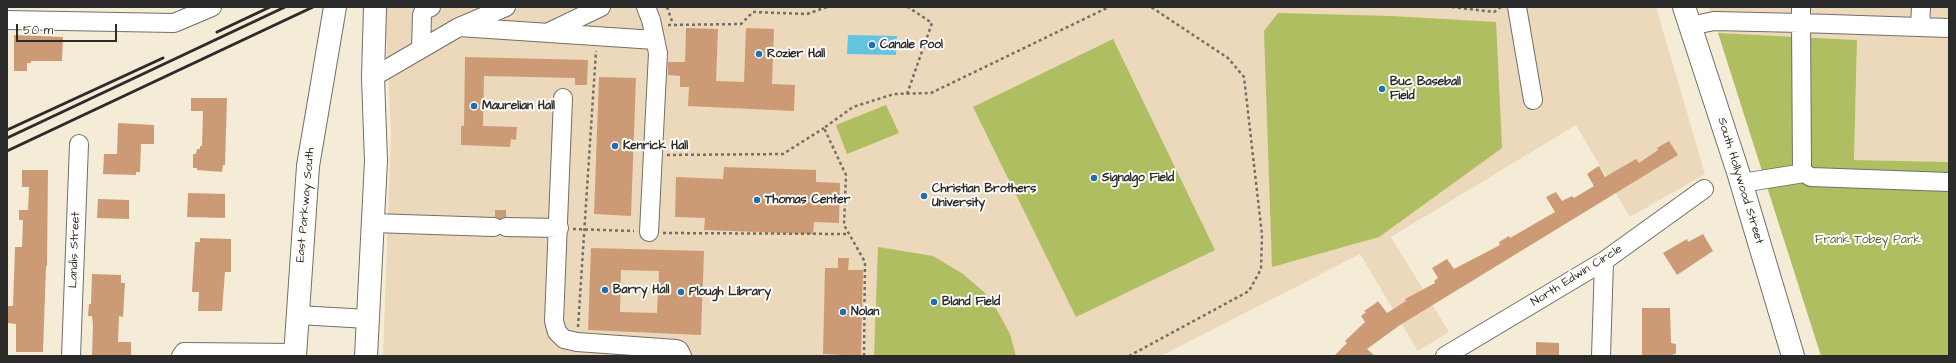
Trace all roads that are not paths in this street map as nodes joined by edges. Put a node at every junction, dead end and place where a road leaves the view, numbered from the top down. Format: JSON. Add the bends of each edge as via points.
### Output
{"nodes":[{"id":1,"x":212,"y":7,"type":"edge"},
{"id":2,"x":336,"y":7,"type":"edge"},
{"id":3,"x":375,"y":7,"type":"edge"},
{"id":4,"x":431,"y":7,"type":"edge"},
{"id":5,"x":506,"y":7,"type":"edge"},
{"id":6,"x":601,"y":7,"type":"edge"},
{"id":7,"x":646,"y":7,"type":"edge"},
{"id":8,"x":1518,"y":7,"type":"edge"},
{"id":9,"x":1921,"y":7,"type":"edge"},
{"id":10,"x":1801,"y":15,"type":"edge"},
{"id":11,"x":12,"y":16,"type":"edge"},
{"id":12,"x":1687,"y":17,"type":"edge"},
{"id":13,"x":459,"y":27,"type":"junction"},
{"id":14,"x":1920,"y":27,"type":"junction"},
{"id":15,"x":1949,"y":28,"type":"edge"},
{"id":16,"x":547,"y":33,"type":"junction"},
{"id":17,"x":655,"y":40,"type":"junction"},
{"id":18,"x":421,"y":49,"type":"junction"},
{"id":19,"x":373,"y":77,"type":"junction"},
{"id":20,"x":563,"y":98,"type":"dead end"},
{"id":21,"x":1533,"y":100,"type":"dead end"},
{"id":22,"x":79,"y":144,"type":"dead end"},
{"id":23,"x":1804,"y":173,"type":"junction"},
{"id":24,"x":1949,"y":182,"type":"edge"},
{"id":25,"x":1742,"y":183,"type":"junction"},
{"id":26,"x":1704,"y":189,"type":"dead end"},
{"id":27,"x":373,"y":223,"type":"junction"},
{"id":28,"x":559,"y":228,"type":"junction"},
{"id":29,"x":649,"y":232,"type":"road end"},
{"id":30,"x":1604,"y":261,"type":"junction"},
{"id":31,"x":298,"y":315,"type":"junction"},
{"id":32,"x":368,"y":318,"type":"junction"},
{"id":33,"x":657,"y":352,"type":"edge"},
{"id":34,"x":182,"y":354,"type":"edge"},
{"id":35,"x":295,"y":354,"type":"edge"},
{"id":36,"x":71,"y":356,"type":"edge"},
{"id":37,"x":366,"y":356,"type":"edge"},
{"id":38,"x":682,"y":356,"type":"edge"},
{"id":39,"x":1445,"y":356,"type":"edge"},
{"id":40,"x":1601,"y":356,"type":"edge"},
{"id":41,"x":1793,"y":356,"type":"edge"}],
"edges":[{"from":1,"to":11,"type":"street","via":[[174,23]]},
{"from":2,"to":31,"type":"main road","name":"East Parkway South","via":[[308,166]]},
{"from":3,"to":19,"type":"main road"},
{"from":4,"to":18,"type":"street","via":[[424,10],[422,15]]},
{"from":5,"to":13,"type":"street"},
{"from":6,"to":16,"type":"street"},
{"from":7,"to":17,"type":"street"},
{"from":8,"to":21,"type":"street"},
{"from":9,"to":14,"type":"street"},
{"from":10,"to":12,"type":"street","via":[[1714,21]]},
{"from":10,"to":14,"type":"street"},
{"from":10,"to":23,"type":"street"},
{"from":12,"to":25,"type":"main road","name":"South Hollywood Street"},
{"from":13,"to":16,"type":"street"},
{"from":13,"to":18,"type":"street"},
{"from":14,"to":15,"type":"street"},
{"from":16,"to":17,"type":"street"},
{"from":17,"to":29,"type":"street","via":[[658,53]]},
{"from":18,"to":19,"type":"street"},
{"from":19,"to":27,"type":"main road","via":[[376,161]]},
{"from":20,"to":28,"type":"street"},
{"from":22,"to":36,"type":"street","name":"Landis Street"},
{"from":23,"to":24,"type":"street","via":[[1810,177]]},
{"from":23,"to":25,"type":"street"},
{"from":25,"to":41,"type":"main road","name":"South Hollywood Street"},
{"from":26,"to":30,"type":"street","name":"North Edwin Circle"},
{"from":27,"to":28,"type":"street"},
{"from":27,"to":32,"type":"main road"},
{"from":28,"to":33,"type":"street","via":[[554,322],[557,332],[564,339],[577,342]]},
{"from":30,"to":39,"type":"street","name":"North Edwin Circle"},
{"from":30,"to":40,"type":"street"},
{"from":31,"to":32,"type":"street"},
{"from":31,"to":35,"type":"main road","name":"East Parkway South"},
{"from":32,"to":37,"type":"main road"},
{"from":33,"to":38,"type":"street","via":[[680,350]]},
{"from":34,"to":35,"type":"street"}]}
